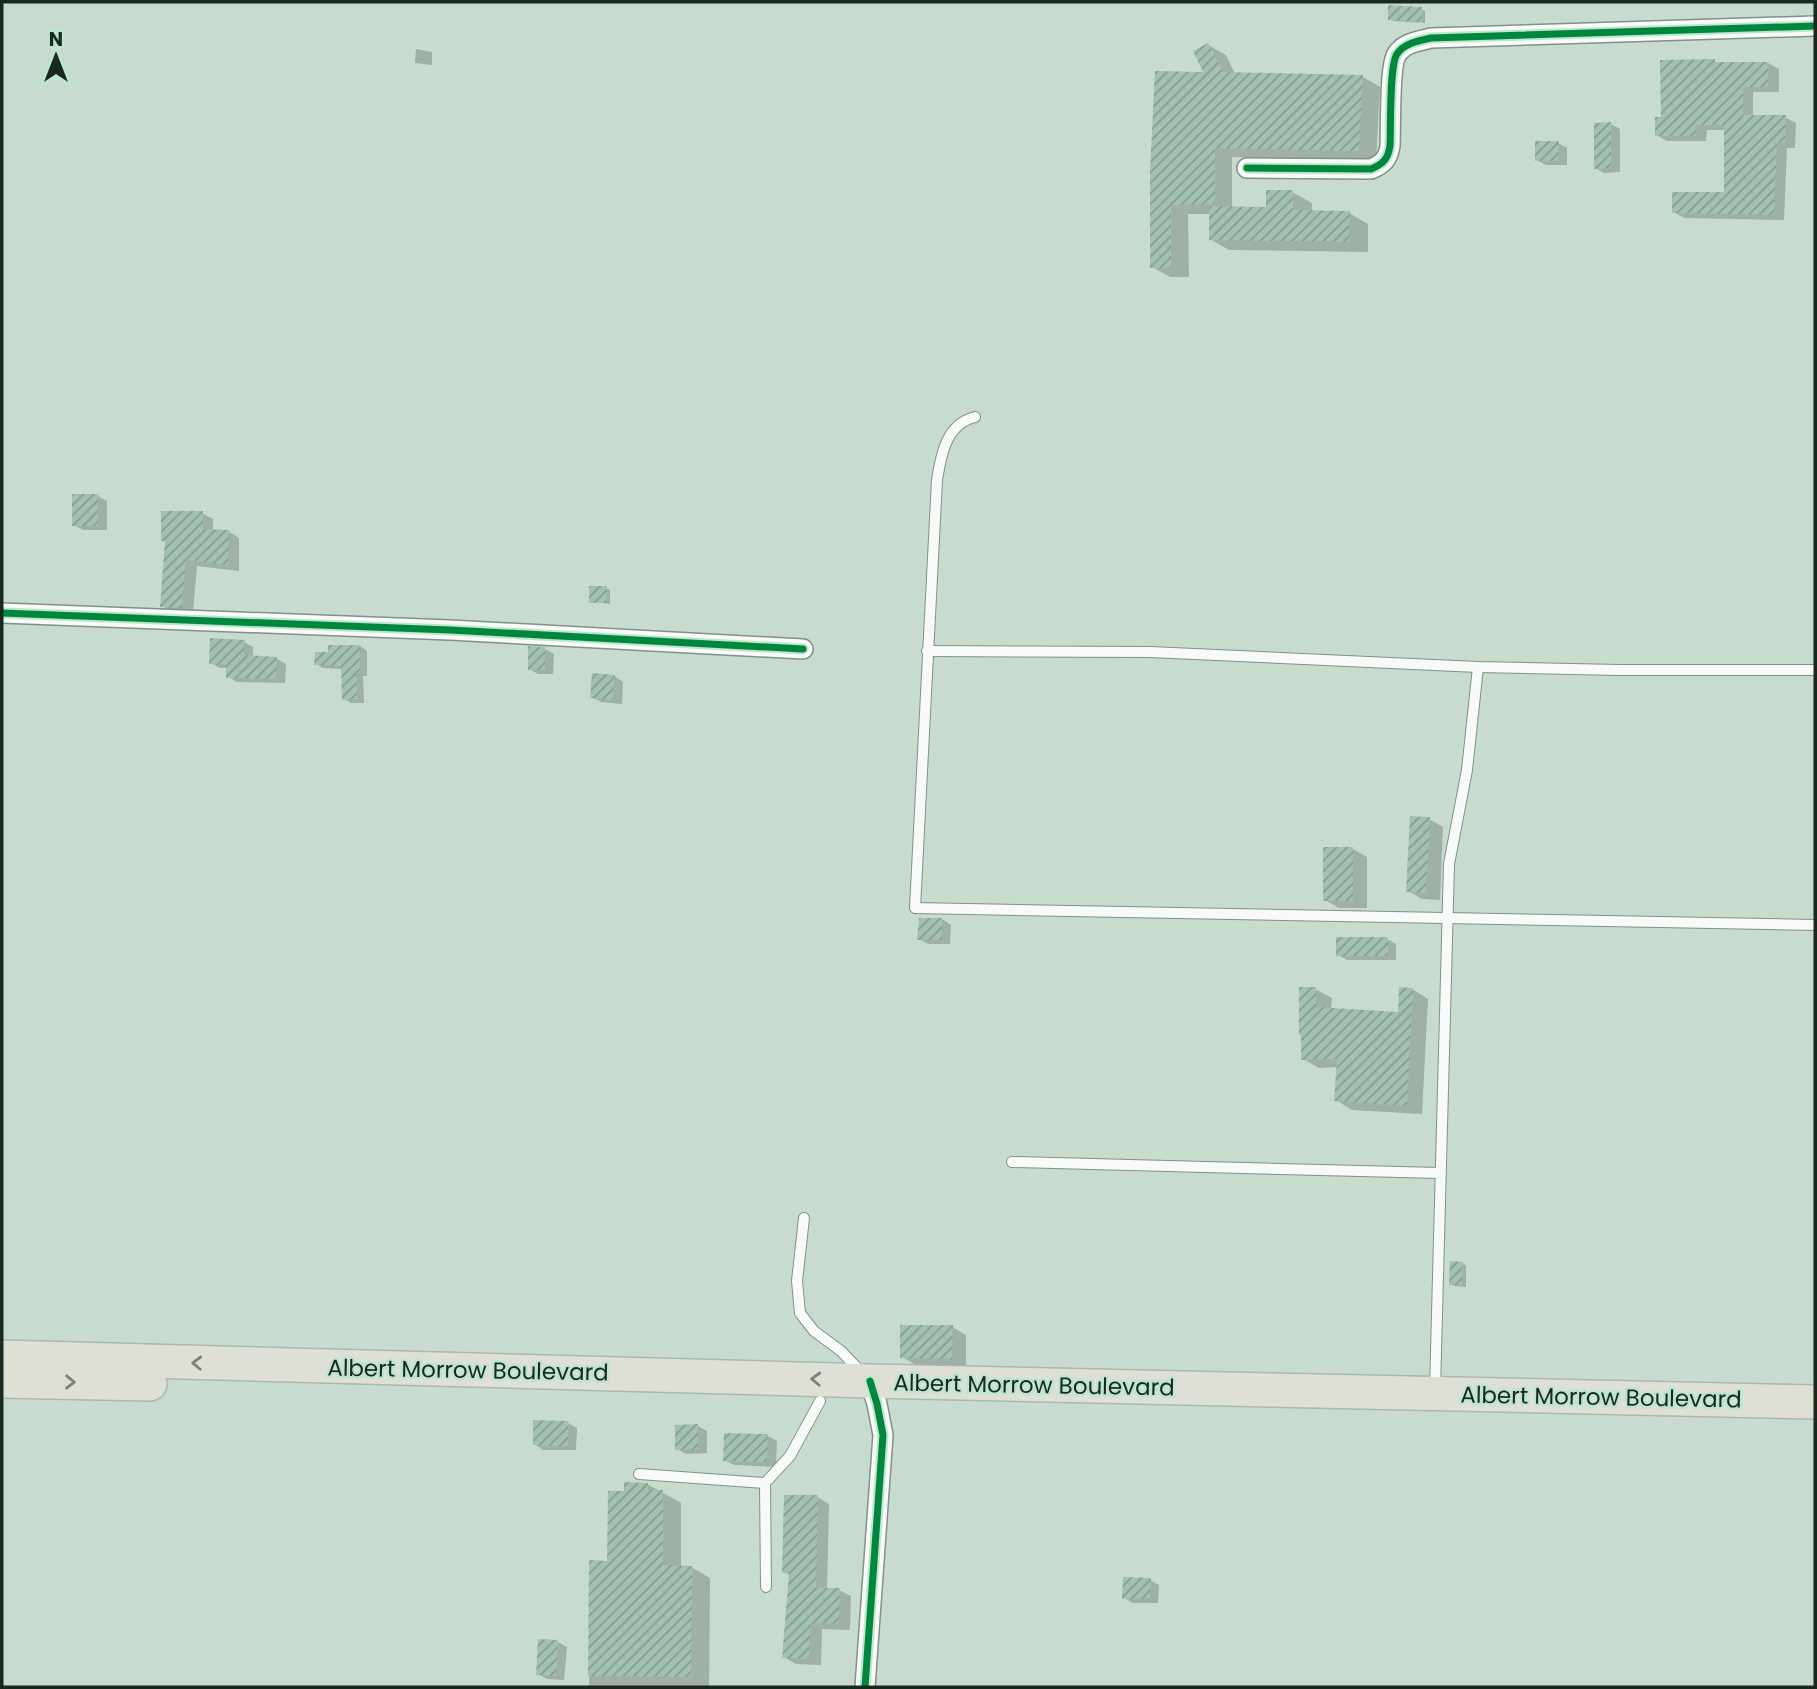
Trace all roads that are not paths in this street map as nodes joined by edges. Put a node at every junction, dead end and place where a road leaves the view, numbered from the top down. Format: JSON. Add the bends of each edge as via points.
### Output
{"nodes":[{"id":1,"x":1815,"y":26,"type":"edge"},
{"id":2,"x":1247,"y":168,"type":"dead end"},
{"id":3,"x":975,"y":417,"type":"dead end"},
{"id":4,"x":2,"y":613,"type":"edge"},
{"id":5,"x":803,"y":649,"type":"dead end"},
{"id":6,"x":927,"y":650,"type":"junction"},
{"id":7,"x":1478,"y":667,"type":"junction"},
{"id":8,"x":1815,"y":670,"type":"edge"},
{"id":9,"x":1447,"y":918,"type":"junction"},
{"id":10,"x":1815,"y":925,"type":"edge"},
{"id":11,"x":1012,"y":1162,"type":"dead end"},
{"id":12,"x":1440,"y":1173,"type":"junction"},
{"id":13,"x":803,"y":1218,"type":"dead end"},
{"id":14,"x":2,"y":1357,"type":"edge"},
{"id":15,"x":2,"y":1381,"type":"edge"},
{"id":16,"x":874,"y":1392,"type":"junction"},
{"id":17,"x":1435,"y":1393,"type":"junction"},
{"id":18,"x":820,"y":1401,"type":"junction"},
{"id":19,"x":1815,"y":1402,"type":"edge"},
{"id":20,"x":1815,"y":1422,"type":"edge"},
{"id":21,"x":639,"y":1474,"type":"dead end"},
{"id":22,"x":765,"y":1483,"type":"junction"},
{"id":23,"x":766,"y":1587,"type":"dead end"},
{"id":24,"x":865,"y":1687,"type":"edge"}],
"edges":[{"from":1,"to":2,"type":"street","via":[[1431,38],[1409,43],[1396,54],[1392,69],[1391,146],[1381,164],[1371,169]]},
{"from":3,"to":6,"type":"lane","via":[[957,425],[940,465]]},
{"from":4,"to":5,"type":"street"},
{"from":6,"to":7,"type":"lane","via":[[1150,652]]},
{"from":6,"to":9,"type":"lane","via":[[915,908]]},
{"from":7,"to":8,"type":"lane"},
{"from":7,"to":9,"type":"lane","via":[[1467,770],[1449,864]]},
{"from":9,"to":10,"type":"lane"},
{"from":9,"to":12,"type":"lane"},
{"from":11,"to":12,"type":"lane"},
{"from":12,"to":17,"type":"lane"},
{"from":13,"to":16,"type":"lane","via":[[797,1281],[800,1313],[814,1331],[841,1351]]},
{"from":16,"to":14,"type":"highway","name":"Albert Morrow Boulevard","one_way":true},
{"from":15,"to":18,"type":"highway","name":"Albert Morrow Boulevard","one_way":true},
{"from":16,"to":17,"type":"highway","name":"Albert Morrow Boulevard"},
{"from":16,"to":18,"type":"highway","name":"Albert Morrow Boulevard"},
{"from":16,"to":20,"type":"highway","name":"Albert Morrow Boulevard"},
{"from":16,"to":24,"type":"street","via":[[883,1435]]},
{"from":17,"to":19,"type":"highway","name":"Albert Morrow Boulevard"},
{"from":18,"to":22,"type":"lane","via":[[790,1456]]},
{"from":21,"to":22,"type":"lane"},
{"from":22,"to":23,"type":"lane"}]}
